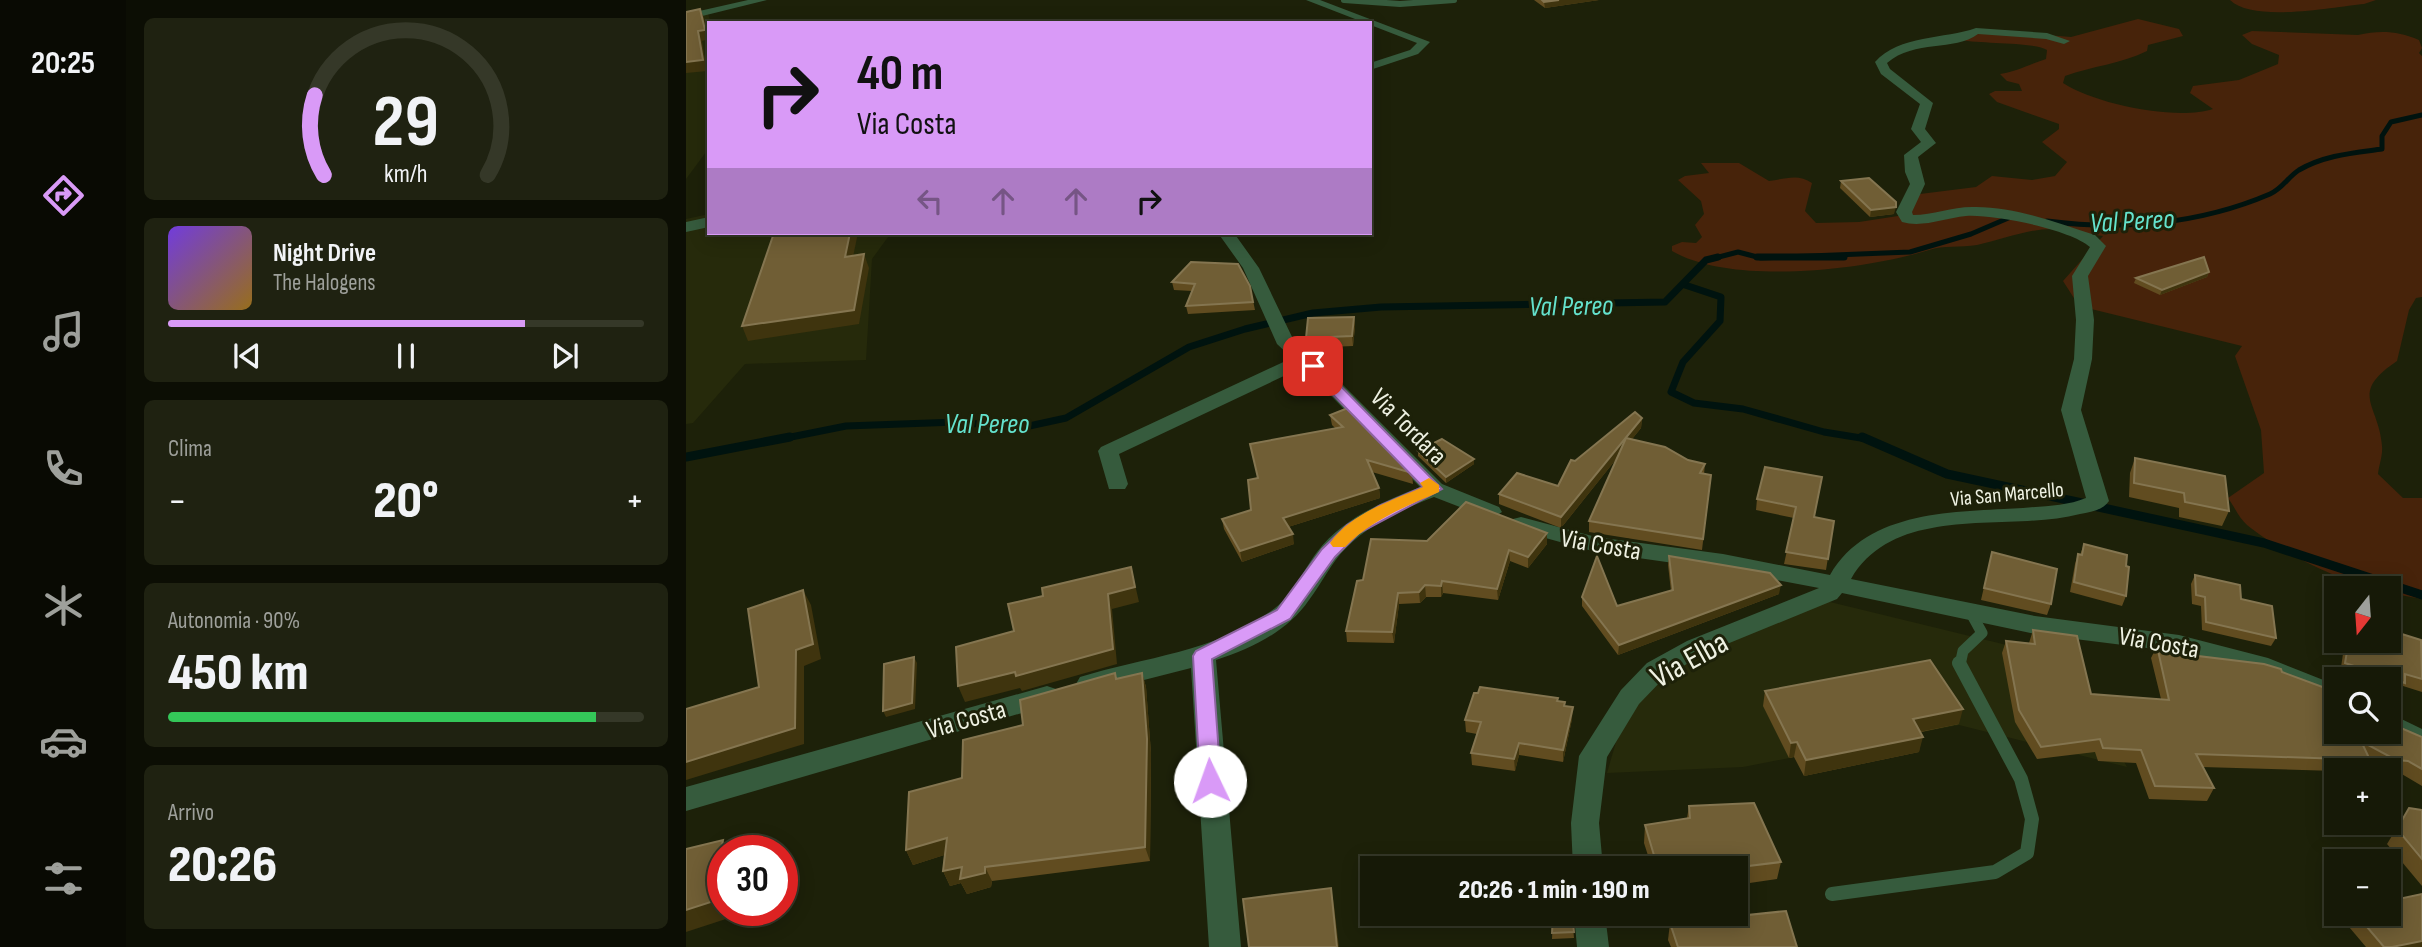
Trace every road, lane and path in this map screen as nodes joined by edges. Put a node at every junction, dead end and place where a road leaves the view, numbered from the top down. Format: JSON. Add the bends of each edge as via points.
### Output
{"nodes":[{"id":1,"x":762,"y":0,"type":"edge"},
{"id":2,"x":1311,"y":0,"type":"edge"},
{"id":3,"x":1344,"y":0,"type":"edge"},
{"id":4,"x":1454,"y":0,"type":"edge"},
{"id":5,"x":686,"y":17,"type":"edge"},
{"id":6,"x":1365,"y":21,"type":"edge"},
{"id":7,"x":1372,"y":23,"type":"edge"},
{"id":8,"x":2064,"y":41,"type":"dead end"},
{"id":9,"x":1372,"y":66,"type":"edge"},
{"id":10,"x":707,"y":222,"type":"edge"},
{"id":11,"x":686,"y":227,"type":"edge"},
{"id":12,"x":1227,"y":235,"type":"edge"},
{"id":13,"x":1304,"y":360,"type":"junction"},
{"id":14,"x":1117,"y":484,"type":"dead end"},
{"id":15,"x":1434,"y":489,"type":"junction"},
{"id":16,"x":1839,"y":583,"type":"junction"},
{"id":17,"x":1971,"y":613,"type":"junction"},
{"id":18,"x":1203,"y":656,"type":"junction"},
{"id":19,"x":2324,"y":690,"type":"edge"},
{"id":20,"x":2401,"y":730,"type":"edge"},
{"id":21,"x":2422,"y":741,"type":"edge"},
{"id":22,"x":686,"y":799,"type":"edge"},
{"id":23,"x":1587,"y":856,"type":"edge"},
{"id":24,"x":1832,"y":894,"type":"dead end"},
{"id":25,"x":1591,"y":926,"type":"edge"},
{"id":26,"x":1225,"y":947,"type":"edge"},
{"id":27,"x":1593,"y":947,"type":"edge"}],
"edges":[{"from":1,"to":5,"type":"street"},
{"from":2,"to":6,"type":"street"},
{"from":3,"to":4,"type":"lane","via":[[1400,4]]},
{"from":7,"to":9,"type":"street","via":[[1424,43],[1414,52]]},
{"from":8,"to":16,"type":"street","name":"Via San Marcello","via":[[1976,31],[1969,37],[1906,48],[1881,62],[1885,71],[1927,103],[1919,129],[1929,143],[1911,155],[1909,164],[1919,191],[1904,212],[1907,219],[1974,211],[2004,215],[2089,238],[2098,246],[2080,276],[2083,359],[2071,410],[2098,501],[2079,510],[1902,528],[1864,547],[1848,561]]},
{"from":10,"to":11,"type":"street"},
{"from":12,"to":13,"type":"street","name":"Via Tordara","via":[[1251,268],[1286,344]]},
{"from":13,"to":14,"type":"street","via":[[1108,451]]},
{"from":13,"to":15,"type":"street","name":"Via Tordara"},
{"from":15,"to":16,"type":"street","name":"Via Costa","via":[[1549,535]]},
{"from":15,"to":18,"type":"street","name":"Via Costa","via":[[1385,509],[1353,529],[1329,553],[1284,614]]},
{"from":16,"to":17,"type":"street","name":"Via Costa"},
{"from":16,"to":23,"type":"street","name":"Via Elba","via":[[1817,598],[1696,647],[1656,670],[1630,697],[1593,756],[1585,823]]},
{"from":17,"to":19,"type":"street","name":"Via Costa","via":[[2222,653],[2289,673]]},
{"from":17,"to":24,"type":"lane","via":[[1982,633],[1963,650],[1959,663],[2021,779],[2032,819],[2027,853],[1995,872]]},
{"from":18,"to":22,"type":"street","name":"Via Costa","via":[[1117,676]]},
{"from":18,"to":26,"type":"street"},
{"from":20,"to":21,"type":"street"},
{"from":25,"to":27,"type":"street"}]}
